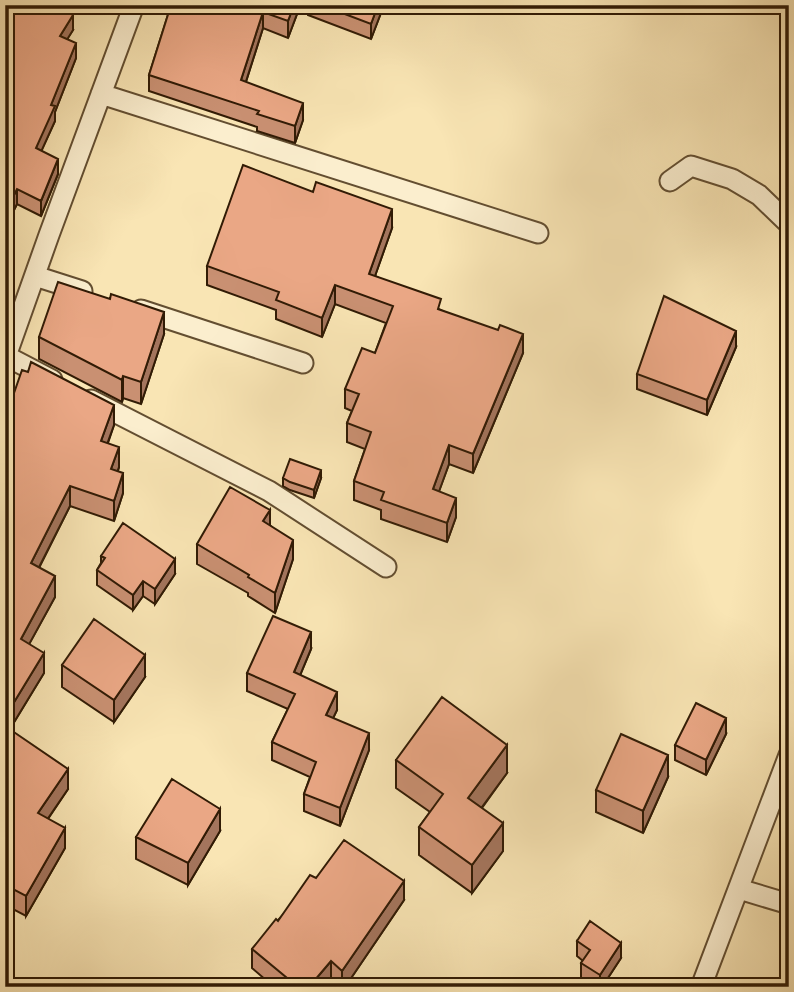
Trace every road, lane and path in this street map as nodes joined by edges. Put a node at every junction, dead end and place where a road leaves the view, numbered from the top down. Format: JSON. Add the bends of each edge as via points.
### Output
{"nodes":[{"id":1,"x":134,"y":5,"type":"edge"},
{"id":2,"x":101,"y":94,"type":"junction"},
{"id":3,"x":670,"y":181,"type":"dead end"},
{"id":4,"x":789,"y":218,"type":"edge"},
{"id":5,"x":538,"y":233,"type":"dead end"},
{"id":6,"x":35,"y":276,"type":"junction"},
{"id":7,"x":99,"y":297,"type":"edge"},
{"id":8,"x":124,"y":305,"type":"edge"},
{"id":9,"x":6,"y":358,"type":"edge"},
{"id":10,"x":303,"y":363,"type":"dead end"},
{"id":11,"x":386,"y":566,"type":"dead end"},
{"id":12,"x":789,"y":755,"type":"edge"},
{"id":13,"x":739,"y":889,"type":"junction"},
{"id":14,"x":789,"y":904,"type":"edge"},
{"id":15,"x":701,"y":987,"type":"edge"}],
"edges":[{"from":1,"to":2,"type":"street"},
{"from":2,"to":5,"type":"street"},
{"from":2,"to":6,"type":"street"},
{"from":3,"to":4,"type":"street","via":[[691,166],[732,179],[759,195],[786,221]]},
{"from":6,"to":7,"type":"street"},
{"from":6,"to":9,"type":"street"},
{"from":8,"to":10,"type":"street"},
{"from":9,"to":11,"type":"street","via":[[269,491]]},
{"from":12,"to":13,"type":"street"},
{"from":13,"to":14,"type":"street"},
{"from":13,"to":15,"type":"street"}]}
